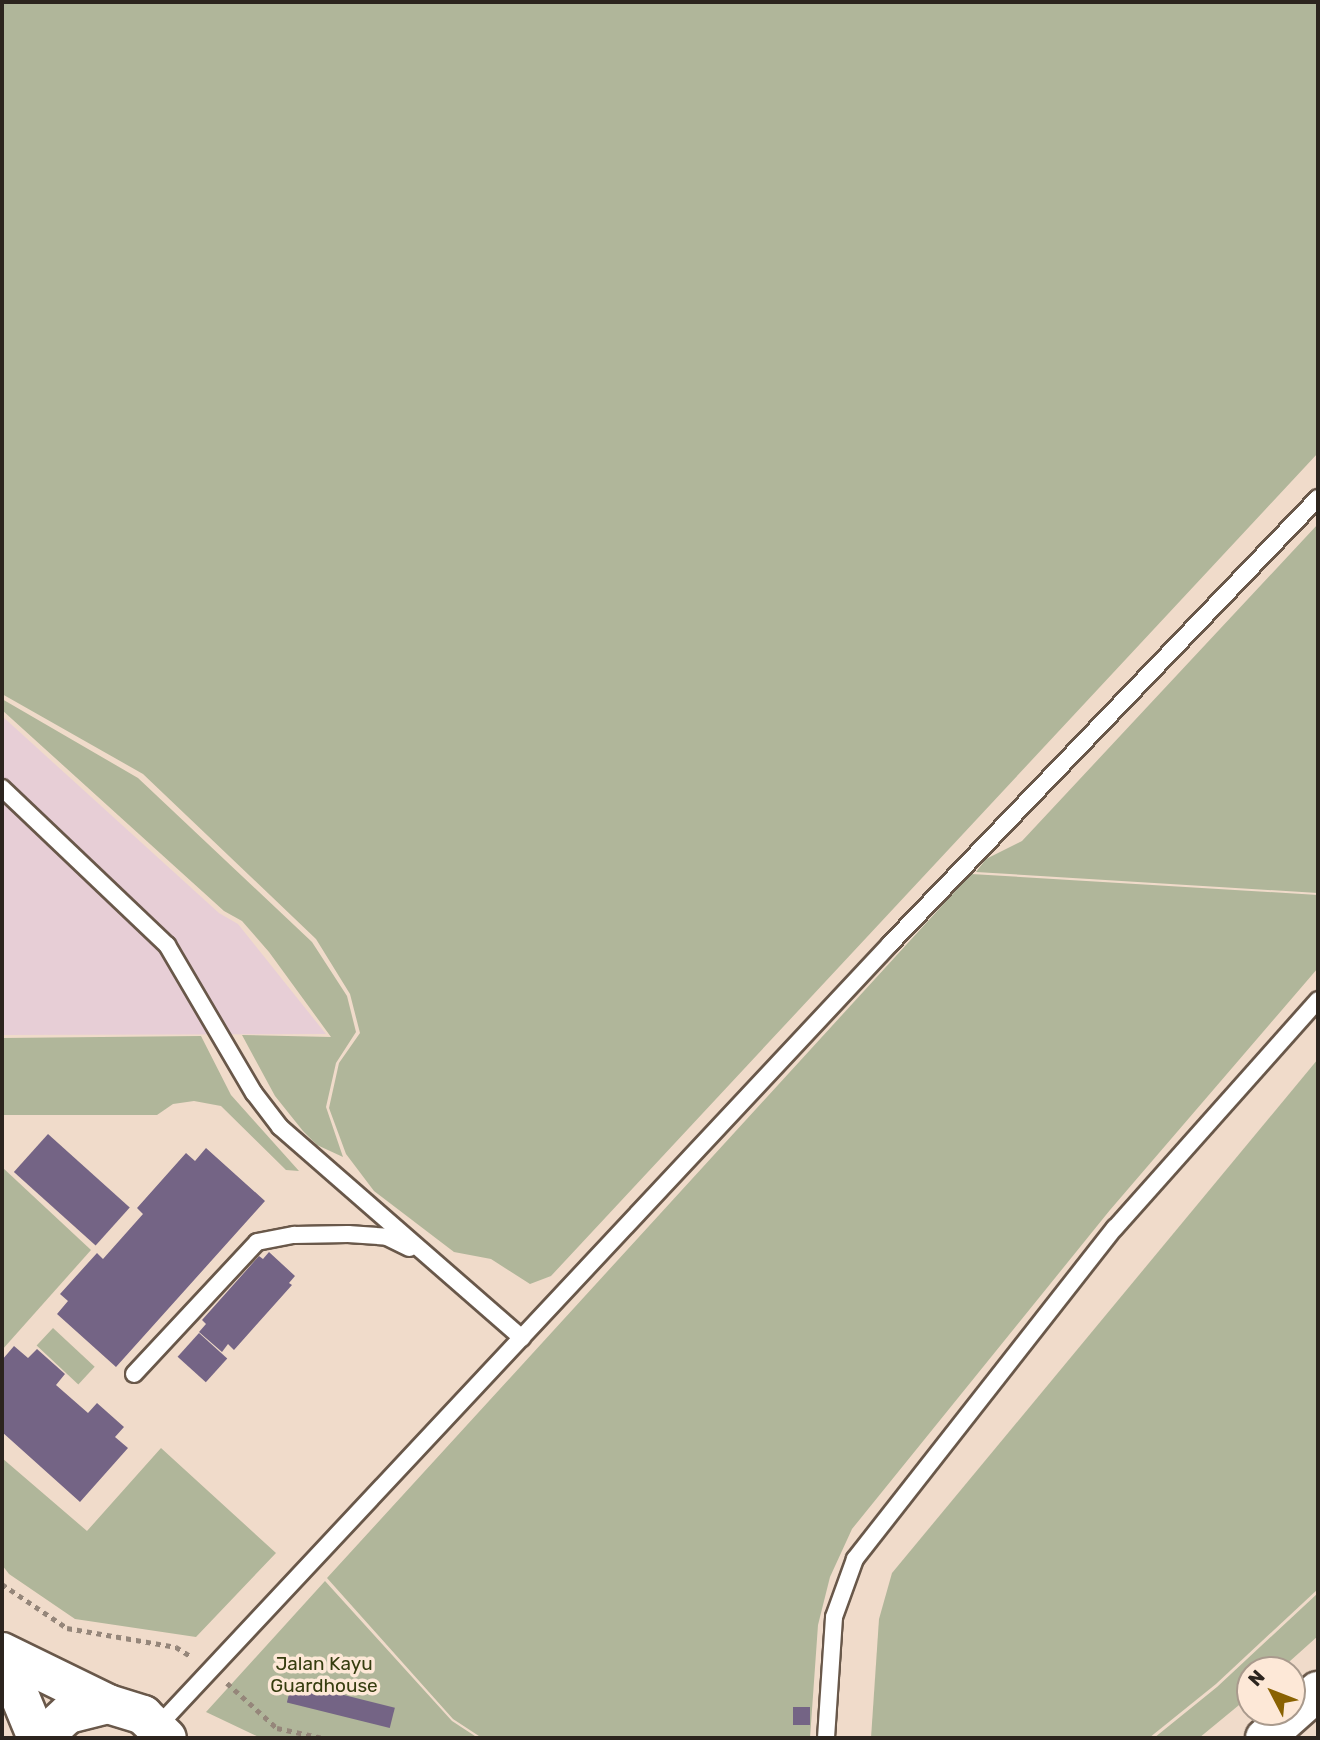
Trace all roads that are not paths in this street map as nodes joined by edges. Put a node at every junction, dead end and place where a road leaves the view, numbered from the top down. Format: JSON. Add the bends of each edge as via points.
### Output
{"nodes":[{"id":1,"x":1318,"y":498,"type":"edge"},
{"id":2,"x":2,"y":788,"type":"edge"},
{"id":3,"x":1318,"y":1000,"type":"edge"},
{"id":4,"x":431,"y":1257,"type":"junction"},
{"id":5,"x":522,"y":1338,"type":"junction"},
{"id":6,"x":134,"y":1374,"type":"dead end"},
{"id":7,"x":2,"y":1653,"type":"edge"},
{"id":8,"x":1318,"y":1691,"type":"edge"},
{"id":9,"x":108,"y":1704,"type":"junction"},
{"id":10,"x":172,"y":1734,"type":"edge"},
{"id":11,"x":37,"y":1738,"type":"edge"},
{"id":12,"x":42,"y":1738,"type":"edge"},
{"id":13,"x":826,"y":1738,"type":"edge"},
{"id":14,"x":1265,"y":1738,"type":"edge"}],
"edges":[{"from":1,"to":5,"type":"lane","via":[[890,944]]},
{"from":2,"to":4,"type":"lane","via":[[167,945],[254,1093],[280,1127]]},
{"from":3,"to":13,"type":"lane","via":[[1115,1228],[855,1559],[834,1617]]},
{"from":4,"to":5,"type":"lane"},
{"from":4,"to":6,"type":"lane","via":[[387,1237],[325,1233],[257,1242]]},
{"from":5,"to":10,"type":"lane","via":[[211,1668]]},
{"from":7,"to":9,"type":"main road"},
{"from":7,"to":11,"type":"main road"},
{"from":8,"to":14,"type":"main road"},
{"from":9,"to":10,"type":"main road","via":[[126,1707]]},
{"from":9,"to":12,"type":"main road","via":[[68,1714]]}]}
